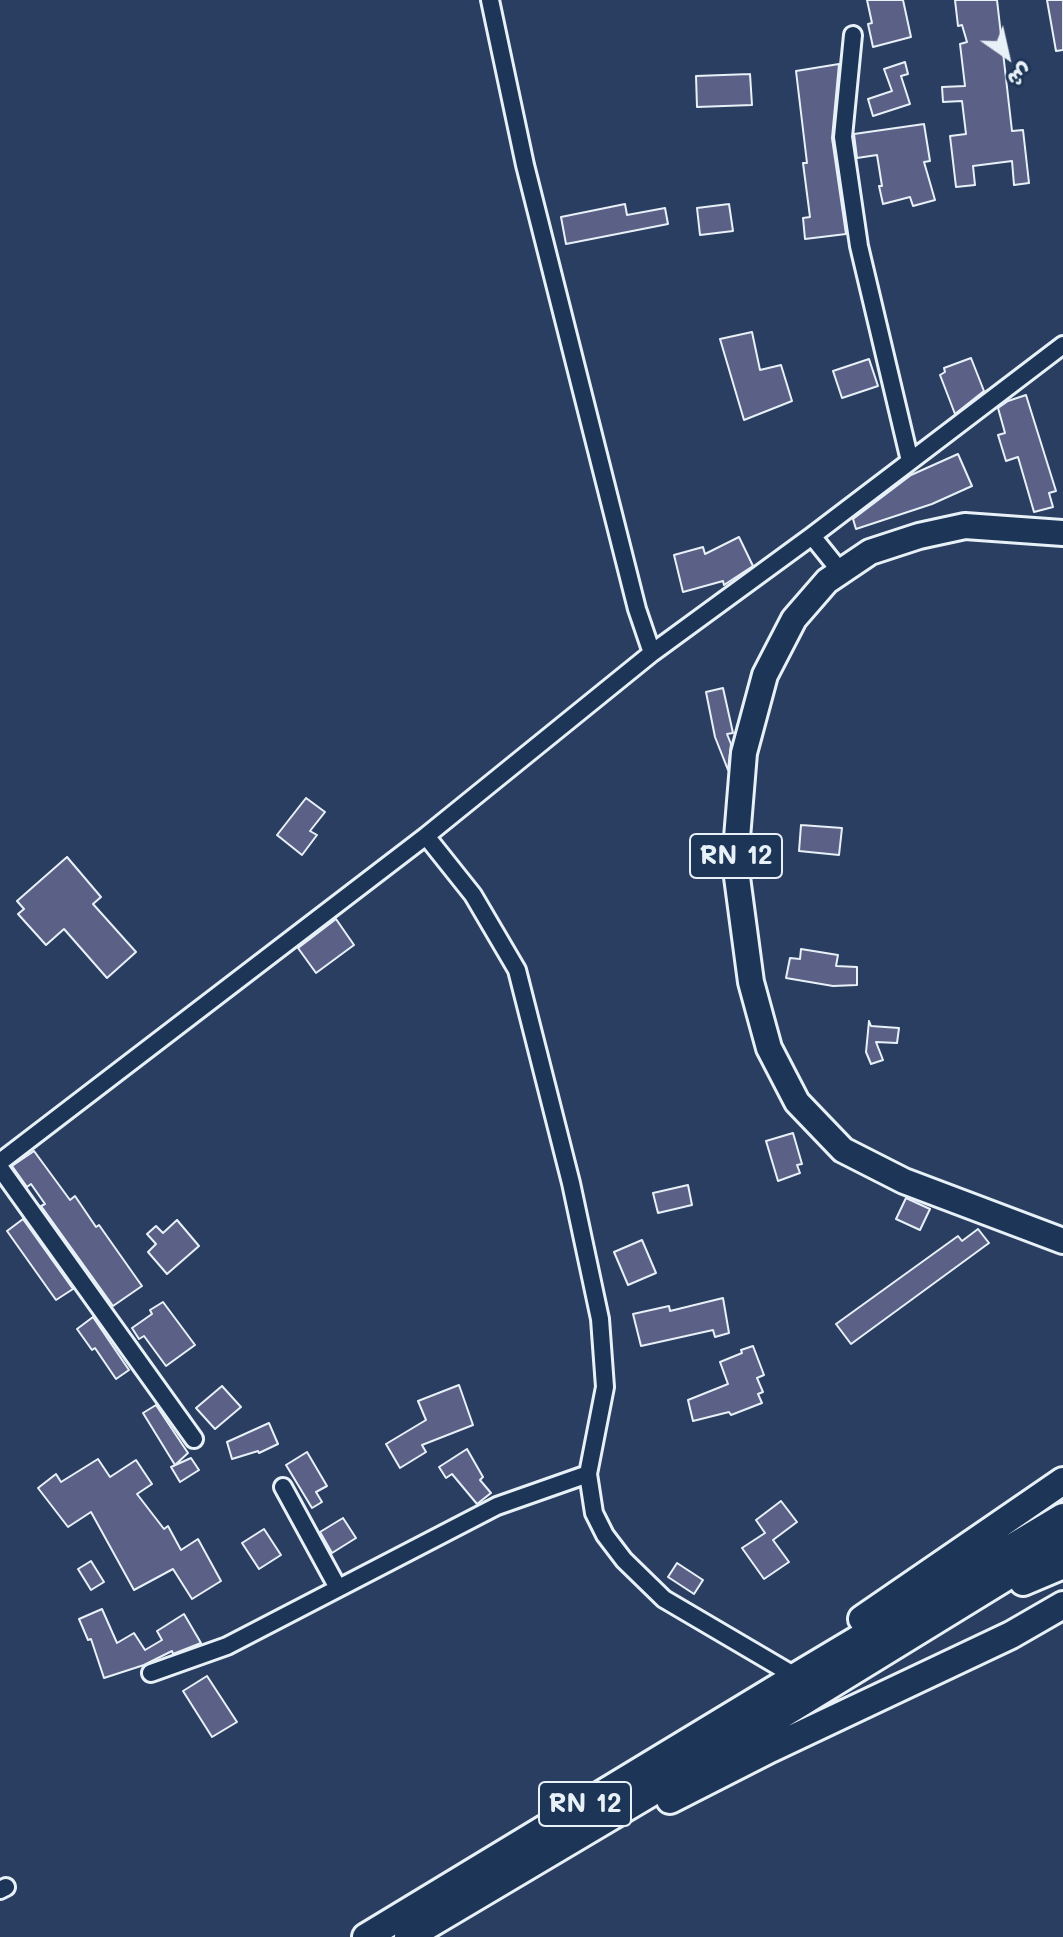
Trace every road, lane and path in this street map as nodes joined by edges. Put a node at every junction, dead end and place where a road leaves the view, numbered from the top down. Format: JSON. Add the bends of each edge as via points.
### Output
{"nodes":[{"id":1,"x":490,"y":0,"type":"edge"},
{"id":2,"x":853,"y":35,"type":"dead end"},
{"id":3,"x":1063,"y":345,"type":"edge"},
{"id":4,"x":910,"y":461,"type":"junction"},
{"id":5,"x":1063,"y":533,"type":"edge"},
{"id":6,"x":812,"y":536,"type":"junction"},
{"id":7,"x":841,"y":572,"type":"junction"},
{"id":8,"x":652,"y":653,"type":"junction"},
{"id":9,"x":426,"y":836,"type":"junction"},
{"id":10,"x":0,"y":1165,"type":"edge"},
{"id":11,"x":1056,"y":1238,"type":"edge"},
{"id":12,"x":194,"y":1439,"type":"dead end"},
{"id":13,"x":588,"y":1474,"type":"junction"},
{"id":14,"x":1063,"y":1481,"type":"edge"},
{"id":15,"x":283,"y":1487,"type":"dead end"},
{"id":16,"x":1063,"y":1517,"type":"edge"},
{"id":17,"x":1063,"y":1542,"type":"edge"},
{"id":18,"x":1063,"y":1566,"type":"edge"},
{"id":19,"x":338,"y":1588,"type":"junction"},
{"id":20,"x":974,"y":1598,"type":"junction"},
{"id":21,"x":1063,"y":1605,"type":"edge"},
{"id":22,"x":1019,"y":1630,"type":"junction"},
{"id":23,"x":151,"y":1673,"type":"dead end"},
{"id":24,"x":800,"y":1673,"type":"junction"},
{"id":25,"x":466,"y":1902,"type":"junction"},
{"id":26,"x":366,"y":1937,"type":"edge"},
{"id":27,"x":408,"y":1937,"type":"edge"}],
"edges":[{"from":1,"to":8,"type":"street","via":[[525,165]]},
{"from":2,"to":4,"type":"street","via":[[843,137],[859,246]]},
{"from":3,"to":4,"type":"street"},
{"from":4,"to":6,"type":"street"},
{"from":5,"to":7,"type":"main road","number":"RN 12","via":[[965,526],[870,552]]},
{"from":6,"to":7,"type":"street"},
{"from":6,"to":8,"type":"street"},
{"from":7,"to":11,"type":"main road","number":"RN 12","via":[[794,619],[765,675],[744,753],[735,862],[751,982],[769,1048],[797,1102],[843,1150],[904,1181]]},
{"from":8,"to":9,"type":"street"},
{"from":9,"to":10,"type":"street"},
{"from":9,"to":13,"type":"street","via":[[473,895],[517,970],[528,1012],[600,1319],[605,1387]]},
{"from":10,"to":12,"type":"street"},
{"from":13,"to":19,"type":"street","via":[[497,1506]]},
{"from":13,"to":24,"type":"street","via":[[594,1513],[605,1535],[664,1599]]},
{"from":14,"to":24,"type":"highway","number":"RN 12","via":[[875,1609]]},
{"from":15,"to":19,"type":"street"},
{"from":16,"to":24,"type":"highway"},
{"from":17,"to":20,"type":"highway"},
{"from":18,"to":20,"type":"highway","number":"RN 12"},
{"from":18,"to":22,"type":"highway"},
{"from":19,"to":23,"type":"street","via":[[227,1646]]},
{"from":20,"to":25,"type":"highway","number":"RN 12"},
{"from":21,"to":22,"type":"highway"},
{"from":22,"to":25,"type":"highway"},
{"from":24,"to":26,"type":"highway","number":"RN 12"},
{"from":25,"to":27,"type":"highway","number":"RN 12"}]}
